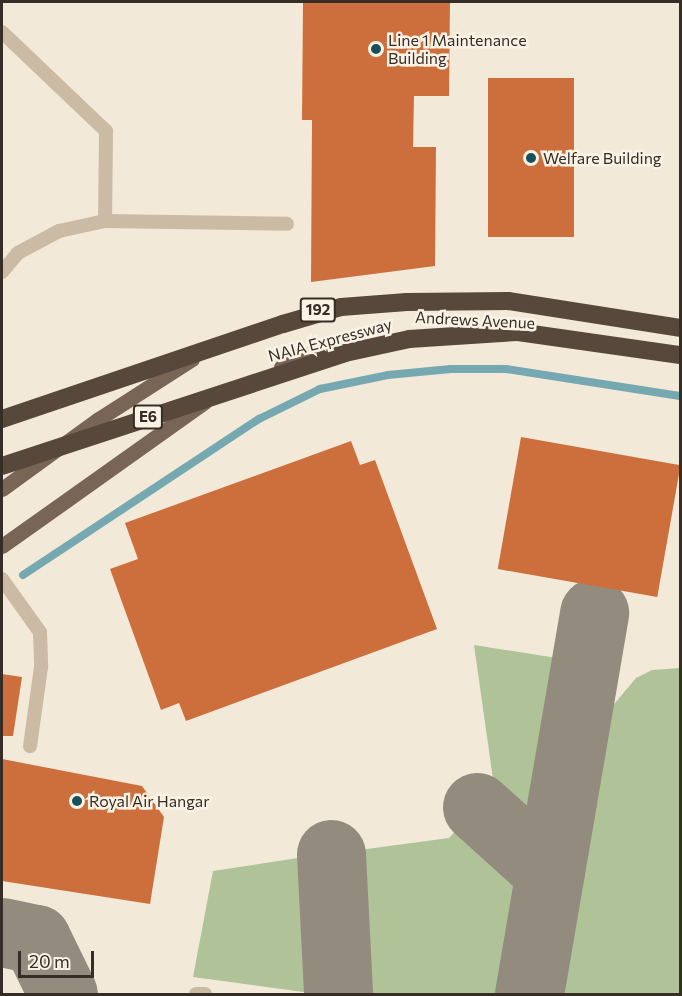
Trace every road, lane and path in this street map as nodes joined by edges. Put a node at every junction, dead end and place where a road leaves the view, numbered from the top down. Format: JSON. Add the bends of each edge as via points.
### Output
{"nodes":[{"id":1,"x":2,"y":32,"type":"edge"},
{"id":2,"x":105,"y":221,"type":"junction"},
{"id":3,"x":287,"y":224,"type":"dead end"},
{"id":4,"x":2,"y":272,"type":"edge"},
{"id":5,"x":508,"y":301,"type":"junction"},
{"id":6,"x":681,"y":322,"type":"edge"},
{"id":7,"x":681,"y":328,"type":"edge"},
{"id":8,"x":681,"y":354,"type":"edge"},
{"id":9,"x":681,"y":360,"type":"edge"},
{"id":10,"x":2,"y":419,"type":"edge"},
{"id":11,"x":2,"y":466,"type":"edge"},
{"id":12,"x":2,"y":489,"type":"edge"},
{"id":13,"x":2,"y":546,"type":"edge"},
{"id":14,"x":2,"y":579,"type":"edge"},
{"id":15,"x":30,"y":746,"type":"dead end"},
{"id":16,"x":196,"y":994,"type":"edge"},
{"id":17,"x":205,"y":994,"type":"edge"}],
"edges":[{"from":1,"to":2,"type":"lane","via":[[106,131]]},
{"from":2,"to":3,"type":"lane"},
{"from":2,"to":4,"type":"lane","via":[[59,231],[18,253]]},
{"from":5,"to":6,"type":"highway"},
{"from":5,"to":7,"type":"highway","name":"NAIA Expressway"},
{"from":5,"to":10,"type":"highway","name":"NAIA Expressway","bridge":true,"via":[[341,307]]},
{"from":6,"to":12,"type":"main road","name":"Andrews Avenue","number":"192","via":[[521,297],[394,296],[341,304],[287,319],[200,354],[97,420]]},
{"from":8,"to":11,"type":"highway","name":"NAIA Expressway","number":"E6","bridge":true,"via":[[518,332],[409,339],[295,368]]},
{"from":9,"to":13,"type":"main road","name":"Andrews Avenue","via":[[517,338],[407,334],[306,355],[213,396]]},
{"from":14,"to":15,"type":"lane","via":[[40,632],[41,667]]},
{"from":16,"to":17,"type":"lane"}]}
